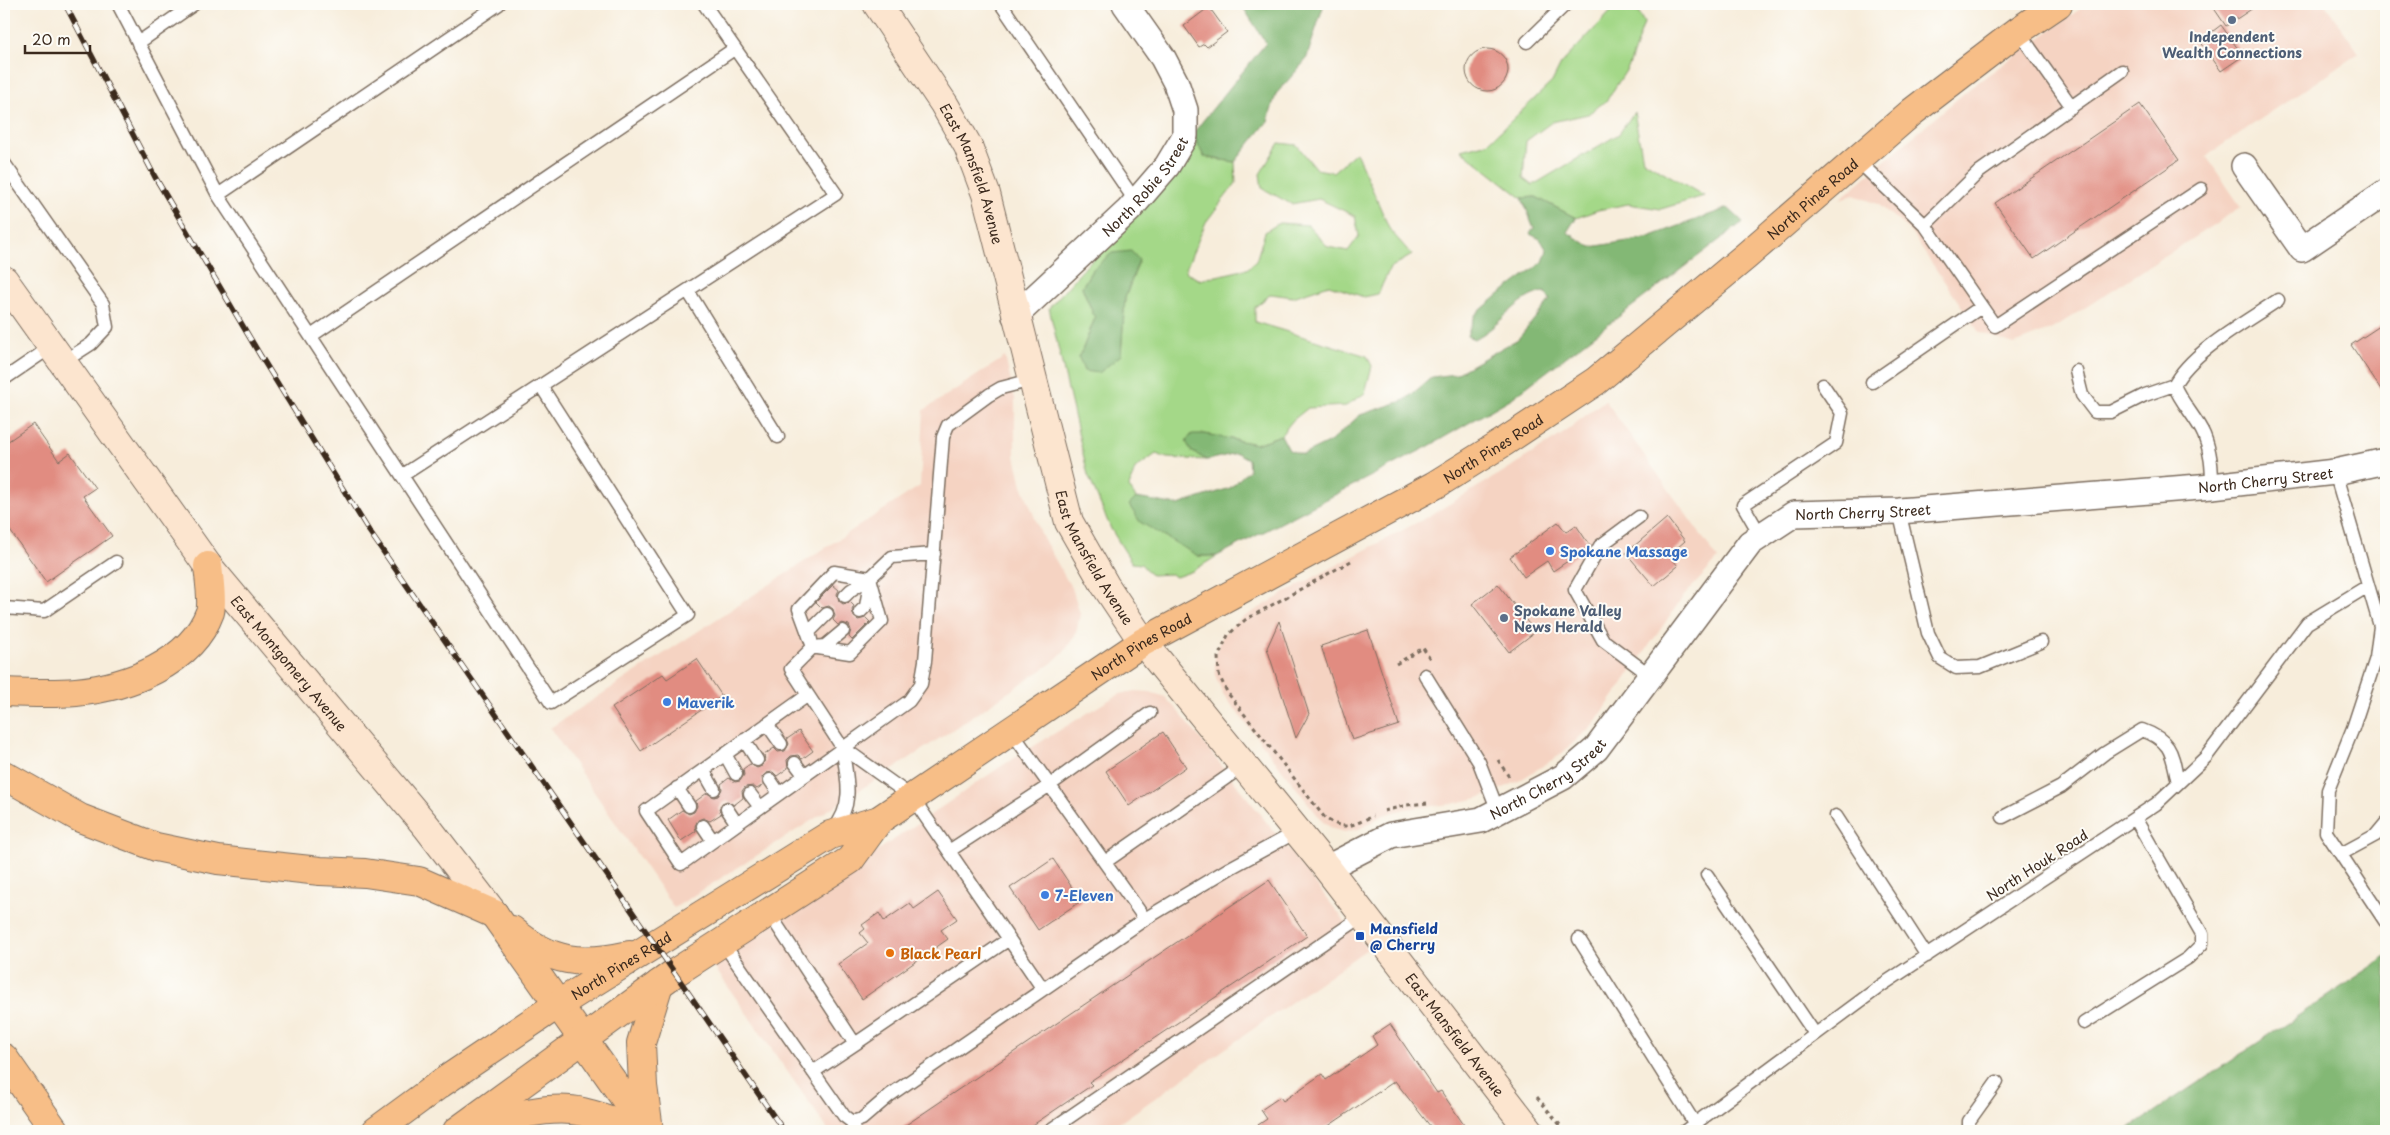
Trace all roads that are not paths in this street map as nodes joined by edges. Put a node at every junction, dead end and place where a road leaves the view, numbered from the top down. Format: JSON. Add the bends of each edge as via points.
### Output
{"nodes":[{"id":1,"x":118,"y":4,"type":"edge"},
{"id":2,"x":194,"y":4,"type":"edge"},
{"id":3,"x":498,"y":4,"type":"edge"},
{"id":4,"x":704,"y":4,"type":"edge"},
{"id":5,"x":877,"y":4,"type":"edge"},
{"id":6,"x":1001,"y":4,"type":"edge"},
{"id":7,"x":1125,"y":4,"type":"edge"},
{"id":8,"x":1566,"y":4,"type":"edge"},
{"id":9,"x":2058,"y":4,"type":"edge"},
{"id":10,"x":2018,"y":30,"type":"junction"},
{"id":11,"x":138,"y":42,"type":"junction"},
{"id":12,"x":1527,"y":42,"type":"dead end"},
{"id":13,"x":734,"y":49,"type":"junction"},
{"id":14,"x":2122,"y":71,"type":"dead end"},
{"id":15,"x":2072,"y":106,"type":"junction"},
{"id":16,"x":1857,"y":160,"type":"junction"},
{"id":17,"x":4,"y":163,"type":"edge"},
{"id":18,"x":2244,"y":166,"type":"dead end"},
{"id":19,"x":2201,"y":190,"type":"dead end"},
{"id":20,"x":2386,"y":192,"type":"edge"},
{"id":21,"x":218,"y":195,"type":"junction"},
{"id":22,"x":1136,"y":202,"type":"junction"},
{"id":23,"x":1925,"y":225,"type":"junction"},
{"id":24,"x":4,"y":280,"type":"edge"},
{"id":25,"x":688,"y":291,"type":"junction"},
{"id":26,"x":2278,"y":300,"type":"dead end"},
{"id":27,"x":1981,"y":307,"type":"junction"},
{"id":28,"x":1016,"y":316,"type":"junction"},
{"id":29,"x":311,"y":336,"type":"junction"},
{"id":30,"x":57,"y":354,"type":"junction"},
{"id":31,"x":2076,"y":371,"type":"dead end"},
{"id":32,"x":4,"y":379,"type":"edge"},
{"id":33,"x":1032,"y":380,"type":"junction"},
{"id":34,"x":1872,"y":382,"type":"dead end"},
{"id":35,"x":2174,"y":384,"type":"junction"},
{"id":36,"x":1823,"y":385,"type":"dead end"},
{"id":37,"x":541,"y":386,"type":"junction"},
{"id":38,"x":778,"y":437,"type":"dead end"},
{"id":39,"x":2386,"y":461,"type":"edge"},
{"id":40,"x":2335,"y":472,"type":"junction"},
{"id":41,"x":403,"y":475,"type":"junction"},
{"id":42,"x":2212,"y":486,"type":"junction"},
{"id":43,"x":1899,"y":511,"type":"junction"},
{"id":44,"x":1639,"y":517,"type":"dead end"},
{"id":45,"x":1761,"y":536,"type":"junction"},
{"id":46,"x":934,"y":554,"type":"junction"},
{"id":47,"x":116,"y":562,"type":"dead end"},
{"id":48,"x":208,"y":566,"type":"junction"},
{"id":49,"x":870,"y":578,"type":"junction"},
{"id":50,"x":2368,"y":586,"type":"junction"},
{"id":51,"x":845,"y":596,"type":"dead end"},
{"id":52,"x":4,"y":608,"type":"edge"},
{"id":53,"x":860,"y":612,"type":"dead end"},
{"id":54,"x":827,"y":614,"type":"dead end"},
{"id":55,"x":843,"y":630,"type":"dead end"},
{"id":56,"x":1143,"y":642,"type":"junction"},
{"id":57,"x":2041,"y":642,"type":"dead end"},
{"id":58,"x":813,"y":647,"type":"junction"},
{"id":59,"x":1425,"y":675,"type":"dead end"},
{"id":60,"x":1651,"y":676,"type":"junction"},
{"id":61,"x":4,"y":692,"type":"edge"},
{"id":62,"x":808,"y":695,"type":"junction"},
{"id":63,"x":1150,"y":713,"type":"dead end"},
{"id":64,"x":767,"y":724,"type":"junction"},
{"id":65,"x":1012,"y":731,"type":"junction"},
{"id":66,"x":744,"y":740,"type":"junction"},
{"id":67,"x":780,"y":744,"type":"dead end"},
{"id":68,"x":842,"y":747,"type":"junction"},
{"id":69,"x":725,"y":754,"type":"junction"},
{"id":70,"x":757,"y":760,"type":"dead end"},
{"id":71,"x":795,"y":763,"type":"dead end"},
{"id":72,"x":1243,"y":766,"type":"junction"},
{"id":73,"x":703,"y":770,"type":"junction"},
{"id":74,"x":736,"y":774,"type":"dead end"},
{"id":75,"x":4,"y":775,"type":"edge"},
{"id":76,"x":804,"y":775,"type":"junction"},
{"id":77,"x":770,"y":780,"type":"dead end"},
{"id":78,"x":2178,"y":783,"type":"junction"},
{"id":79,"x":1050,"y":785,"type":"junction"},
{"id":80,"x":677,"y":788,"type":"junction"},
{"id":81,"x":714,"y":789,"type":"dead end"},
{"id":82,"x":780,"y":793,"type":"junction"},
{"id":83,"x":750,"y":794,"type":"dead end"},
{"id":84,"x":912,"y":797,"type":"junction"},
{"id":85,"x":1494,"y":801,"type":"junction"},
{"id":86,"x":689,"y":806,"type":"dead end"},
{"id":87,"x":760,"y":807,"type":"junction"},
{"id":88,"x":727,"y":809,"type":"dead end"},
{"id":89,"x":1836,"y":816,"type":"dead end"},
{"id":90,"x":2003,"y":817,"type":"dead end"},
{"id":91,"x":2135,"y":818,"type":"junction"},
{"id":92,"x":879,"y":820,"type":"junction"},
{"id":93,"x":2386,"y":823,"type":"edge"},
{"id":94,"x":737,"y":824,"type":"junction"},
{"id":95,"x":703,"y":826,"type":"dead end"},
{"id":96,"x":1298,"y":831,"type":"junction"},
{"id":97,"x":830,"y":834,"type":"junction"},
{"id":98,"x":713,"y":841,"type":"junction"},
{"id":99,"x":948,"y":851,"type":"junction"},
{"id":100,"x":2341,"y":854,"type":"junction"},
{"id":101,"x":1105,"y":862,"type":"junction"},
{"id":102,"x":1327,"y":868,"type":"junction"},
{"id":103,"x":1707,"y":876,"type":"dead end"},
{"id":104,"x":769,"y":913,"type":"junction"},
{"id":105,"x":494,"y":914,"type":"junction"},
{"id":106,"x":1364,"y":916,"type":"junction"},
{"id":107,"x":1145,"y":919,"type":"junction"},
{"id":108,"x":2385,"y":921,"type":"dead end"},
{"id":109,"x":1009,"y":939,"type":"junction"},
{"id":110,"x":1579,"y":940,"type":"dead end"},
{"id":111,"x":723,"y":943,"type":"junction"},
{"id":112,"x":647,"y":951,"type":"junction"},
{"id":113,"x":1927,"y":956,"type":"junction"},
{"id":114,"x":659,"y":984,"type":"junction"},
{"id":115,"x":1043,"y":989,"type":"junction"},
{"id":116,"x":557,"y":1005,"type":"junction"},
{"id":117,"x":2084,"y":1023,"type":"dead end"},
{"id":118,"x":1815,"y":1034,"type":"junction"},
{"id":119,"x":582,"y":1039,"type":"junction"},
{"id":120,"x":855,"y":1044,"type":"junction"},
{"id":121,"x":4,"y":1058,"type":"edge"},
{"id":122,"x":813,"y":1072,"type":"junction"},
{"id":123,"x":1996,"y":1082,"type":"dead end"},
{"id":124,"x":853,"y":1127,"type":"edge"},
{"id":125,"x":1690,"y":1128,"type":"edge"},
{"id":126,"x":55,"y":1131,"type":"edge"},
{"id":127,"x":376,"y":1131,"type":"edge"},
{"id":128,"x":458,"y":1131,"type":"edge"},
{"id":129,"x":466,"y":1131,"type":"edge"},
{"id":130,"x":647,"y":1131,"type":"edge"},
{"id":131,"x":1049,"y":1131,"type":"edge"},
{"id":132,"x":1530,"y":1131,"type":"edge"},
{"id":133,"x":1969,"y":1131,"type":"edge"}],
"edges":[{"from":1,"to":11,"type":"lane"},
{"from":2,"to":11,"type":"lane"},
{"from":3,"to":21,"type":"lane"},
{"from":4,"to":13,"type":"lane"},
{"from":5,"to":28,"type":"street","name":"East Mansfield Avenue","via":[[968,146],[986,194]]},
{"from":6,"to":22,"type":"lane"},
{"from":7,"to":22,"type":"street","name":"North Robie Street","via":[[1163,58],[1185,110],[1186,136]]},
{"from":8,"to":12,"type":"lane"},
{"from":9,"to":10,"type":"main road","name":"North Pines Road"},
{"from":10,"to":15,"type":"lane"},
{"from":10,"to":16,"type":"main road","name":"North Pines Road","via":[[1912,112]]},
{"from":11,"to":21,"type":"lane"},
{"from":13,"to":25,"type":"lane","via":[[836,194]]},
{"from":13,"to":29,"type":"lane"},
{"from":14,"to":15,"type":"lane"},
{"from":15,"to":23,"type":"lane","via":[[1979,172]]},
{"from":16,"to":23,"type":"lane"},
{"from":16,"to":56,"type":"main road","name":"North Pines Road","via":[[1724,275],[1580,392],[1435,485]]},
{"from":17,"to":30,"type":"lane","via":[[103,304],[107,327],[91,344]]},
{"from":18,"to":20,"type":"street","via":[[2302,249]]},
{"from":19,"to":27,"type":"lane","via":[[1995,326]]},
{"from":21,"to":29,"type":"lane"},
{"from":22,"to":28,"type":"street","name":"North Robie Street"},
{"from":23,"to":27,"type":"lane"},
{"from":24,"to":30,"type":"street","name":"East Montgomery Avenue"},
{"from":25,"to":37,"type":"lane"},
{"from":25,"to":38,"type":"lane"},
{"from":26,"to":35,"type":"lane","via":[[2200,354],[2181,372]]},
{"from":27,"to":34,"type":"lane"},
{"from":28,"to":33,"type":"street","name":"East Mansfield Avenue"},
{"from":29,"to":41,"type":"lane"},
{"from":30,"to":32,"type":"lane"},
{"from":30,"to":48,"type":"street","name":"East Montgomery Avenue"},
{"from":31,"to":35,"type":"lane","via":[[2082,395],[2095,412],[2111,412]]},
{"from":33,"to":46,"type":"lane","via":[[1001,388],[948,426],[943,437]]},
{"from":33,"to":56,"type":"street","name":"East Mansfield Avenue","via":[[1069,522]]},
{"from":35,"to":42,"type":"lane","via":[[2180,400],[2204,434],[2211,459]]},
{"from":36,"to":45,"type":"lane","via":[[1842,413],[1836,443],[1743,505]]},
{"from":37,"to":41,"type":"lane"},
{"from":37,"to":41,"type":"lane","via":[[688,615],[552,703]]},
{"from":39,"to":40,"type":"street","name":"North Cherry Street"},
{"from":40,"to":42,"type":"street","name":"North Cherry Street"},
{"from":40,"to":50,"type":"lane"},
{"from":42,"to":43,"type":"street","name":"North Cherry Street"},
{"from":43,"to":45,"type":"street","name":"North Cherry Street","via":[[1794,514]]},
{"from":43,"to":57,"type":"lane","via":[[1928,633],[1940,658],[1956,668],[1980,667]]},
{"from":44,"to":60,"type":"lane","via":[[1600,546],[1575,590],[1603,640]]},
{"from":45,"to":60,"type":"street","name":"North Cherry Street","via":[[1750,543]]},
{"from":46,"to":49,"type":"lane","via":[[892,557]]},
{"from":46,"to":68,"type":"lane","via":[[921,684],[909,701]]},
{"from":47,"to":52,"type":"lane","via":[[44,611]]},
{"from":48,"to":61,"type":"main road","via":[[211,610],[199,632],[174,659],[99,689]]},
{"from":48,"to":105,"type":"street","name":"East Montgomery Avenue","via":[[427,827]]},
{"from":49,"to":51,"type":"lane"},
{"from":49,"to":53,"type":"lane","via":[[866,606]]},
{"from":49,"to":58,"type":"lane","via":[[882,621],[850,653]]},
{"from":49,"to":58,"type":"lane","via":[[834,572],[799,609]]},
{"from":50,"to":78,"type":"lane","name":"North Houk Road","via":[[2307,622],[2206,758]]},
{"from":50,"to":100,"type":"lane","via":[[2380,626],[2376,658],[2328,790],[2326,832]]},
{"from":54,"to":58,"type":"lane","via":[[809,632]]},
{"from":55,"to":58,"type":"lane","via":[[826,646]]},
{"from":56,"to":65,"type":"main road","name":"North Pines Road"},
{"from":56,"to":72,"type":"street","name":"East Mansfield Avenue"},
{"from":58,"to":62,"type":"lane","via":[[791,669]]},
{"from":59,"to":85,"type":"lane","via":[[1479,762]]},
{"from":60,"to":85,"type":"street","name":"North Cherry Street","via":[[1596,749],[1563,777]]},
{"from":62,"to":64,"type":"lane"},
{"from":62,"to":68,"type":"lane"},
{"from":63,"to":79,"type":"lane"},
{"from":64,"to":66,"type":"lane"},
{"from":64,"to":67,"type":"lane"},
{"from":65,"to":79,"type":"lane"},
{"from":65,"to":84,"type":"main road","name":"North Pines Road"},
{"from":66,"to":69,"type":"lane"},
{"from":66,"to":70,"type":"lane"},
{"from":68,"to":76,"type":"lane"},
{"from":68,"to":84,"type":"lane"},
{"from":68,"to":97,"type":"lane","via":[[848,803],[842,820]]},
{"from":69,"to":73,"type":"lane"},
{"from":69,"to":74,"type":"lane"},
{"from":71,"to":76,"type":"lane"},
{"from":72,"to":96,"type":"street","name":"East Mansfield Avenue"},
{"from":72,"to":101,"type":"lane"},
{"from":73,"to":80,"type":"lane"},
{"from":73,"to":81,"type":"lane"},
{"from":75,"to":105,"type":"main road","via":[[80,818],[156,848],[218,860],[419,880]]},
{"from":76,"to":82,"type":"lane"},
{"from":77,"to":82,"type":"lane"},
{"from":78,"to":90,"type":"lane","via":[[2171,751],[2159,735],[2142,730],[2061,786]]},
{"from":78,"to":91,"type":"lane","name":"North Houk Road"},
{"from":79,"to":99,"type":"lane"},
{"from":79,"to":101,"type":"lane"},
{"from":80,"to":86,"type":"lane"},
{"from":80,"to":98,"type":"lane","via":[[646,811],[681,864]]},
{"from":82,"to":87,"type":"lane"},
{"from":83,"to":87,"type":"lane"},
{"from":84,"to":92,"type":"main road","name":"North Pines Road"},
{"from":84,"to":99,"type":"lane"},
{"from":85,"to":102,"type":"street","name":"North Cherry Street","via":[[1480,820],[1391,835]]},
{"from":87,"to":94,"type":"lane"},
{"from":88,"to":94,"type":"lane"},
{"from":89,"to":113,"type":"lane"},
{"from":91,"to":113,"type":"lane","name":"North Houk Road"},
{"from":91,"to":117,"type":"lane","via":[[2202,934],[2202,944],[2188,958]]},
{"from":92,"to":97,"type":"main road","name":"North Pines Road"},
{"from":92,"to":104,"type":"main road","name":"North Pines Road","via":[[850,860]]},
{"from":93,"to":100,"type":"lane","via":[[2376,835]]},
{"from":94,"to":98,"type":"lane"},
{"from":95,"to":98,"type":"lane"},
{"from":96,"to":102,"type":"street","name":"East Mansfield Avenue"},
{"from":96,"to":107,"type":"lane"},
{"from":97,"to":112,"type":"main road","name":"North Pines Road"},
{"from":99,"to":109,"type":"lane"},
{"from":100,"to":108,"type":"lane"},
{"from":101,"to":107,"type":"lane"},
{"from":102,"to":106,"type":"street","name":"East Mansfield Avenue"},
{"from":103,"to":118,"type":"lane"},
{"from":104,"to":111,"type":"main road","name":"North Pines Road"},
{"from":104,"to":120,"type":"lane"},
{"from":105,"to":112,"type":"main road","via":[[532,946],[563,959],[603,961]]},
{"from":105,"to":116,"type":"main road","name":"East Montgomery Avenue"},
{"from":106,"to":131,"type":"lane"},
{"from":106,"to":132,"type":"street","name":"East Mansfield Avenue"},
{"from":107,"to":115,"type":"lane"},
{"from":109,"to":115,"type":"lane"},
{"from":109,"to":120,"type":"lane"},
{"from":110,"to":125,"type":"lane"},
{"from":111,"to":114,"type":"main road","name":"North Pines Road"},
{"from":111,"to":122,"type":"lane"},
{"from":112,"to":116,"type":"main road","name":"North Pines Road"},
{"from":113,"to":118,"type":"lane","name":"North Houk Road"},
{"from":114,"to":119,"type":"main road","name":"North Pines Road"},
{"from":114,"to":130,"type":"main road","via":[[641,1043]]},
{"from":115,"to":124,"type":"lane","via":[[890,1096]]},
{"from":116,"to":119,"type":"main road","name":"East Montgomery Avenue"},
{"from":116,"to":127,"type":"main road","name":"North Pines Road"},
{"from":118,"to":125,"type":"lane","name":"North Houk Road"},
{"from":119,"to":128,"type":"main road","name":"North Pines Road"},
{"from":119,"to":130,"type":"main road","name":"East Montgomery Avenue"},
{"from":120,"to":122,"type":"lane"},
{"from":121,"to":126,"type":"main road"},
{"from":122,"to":124,"type":"lane"},
{"from":123,"to":133,"type":"lane","via":[[1969,1121]]},
{"from":129,"to":130,"type":"main road","via":[[511,1115],[551,1111],[581,1111]]}]}
